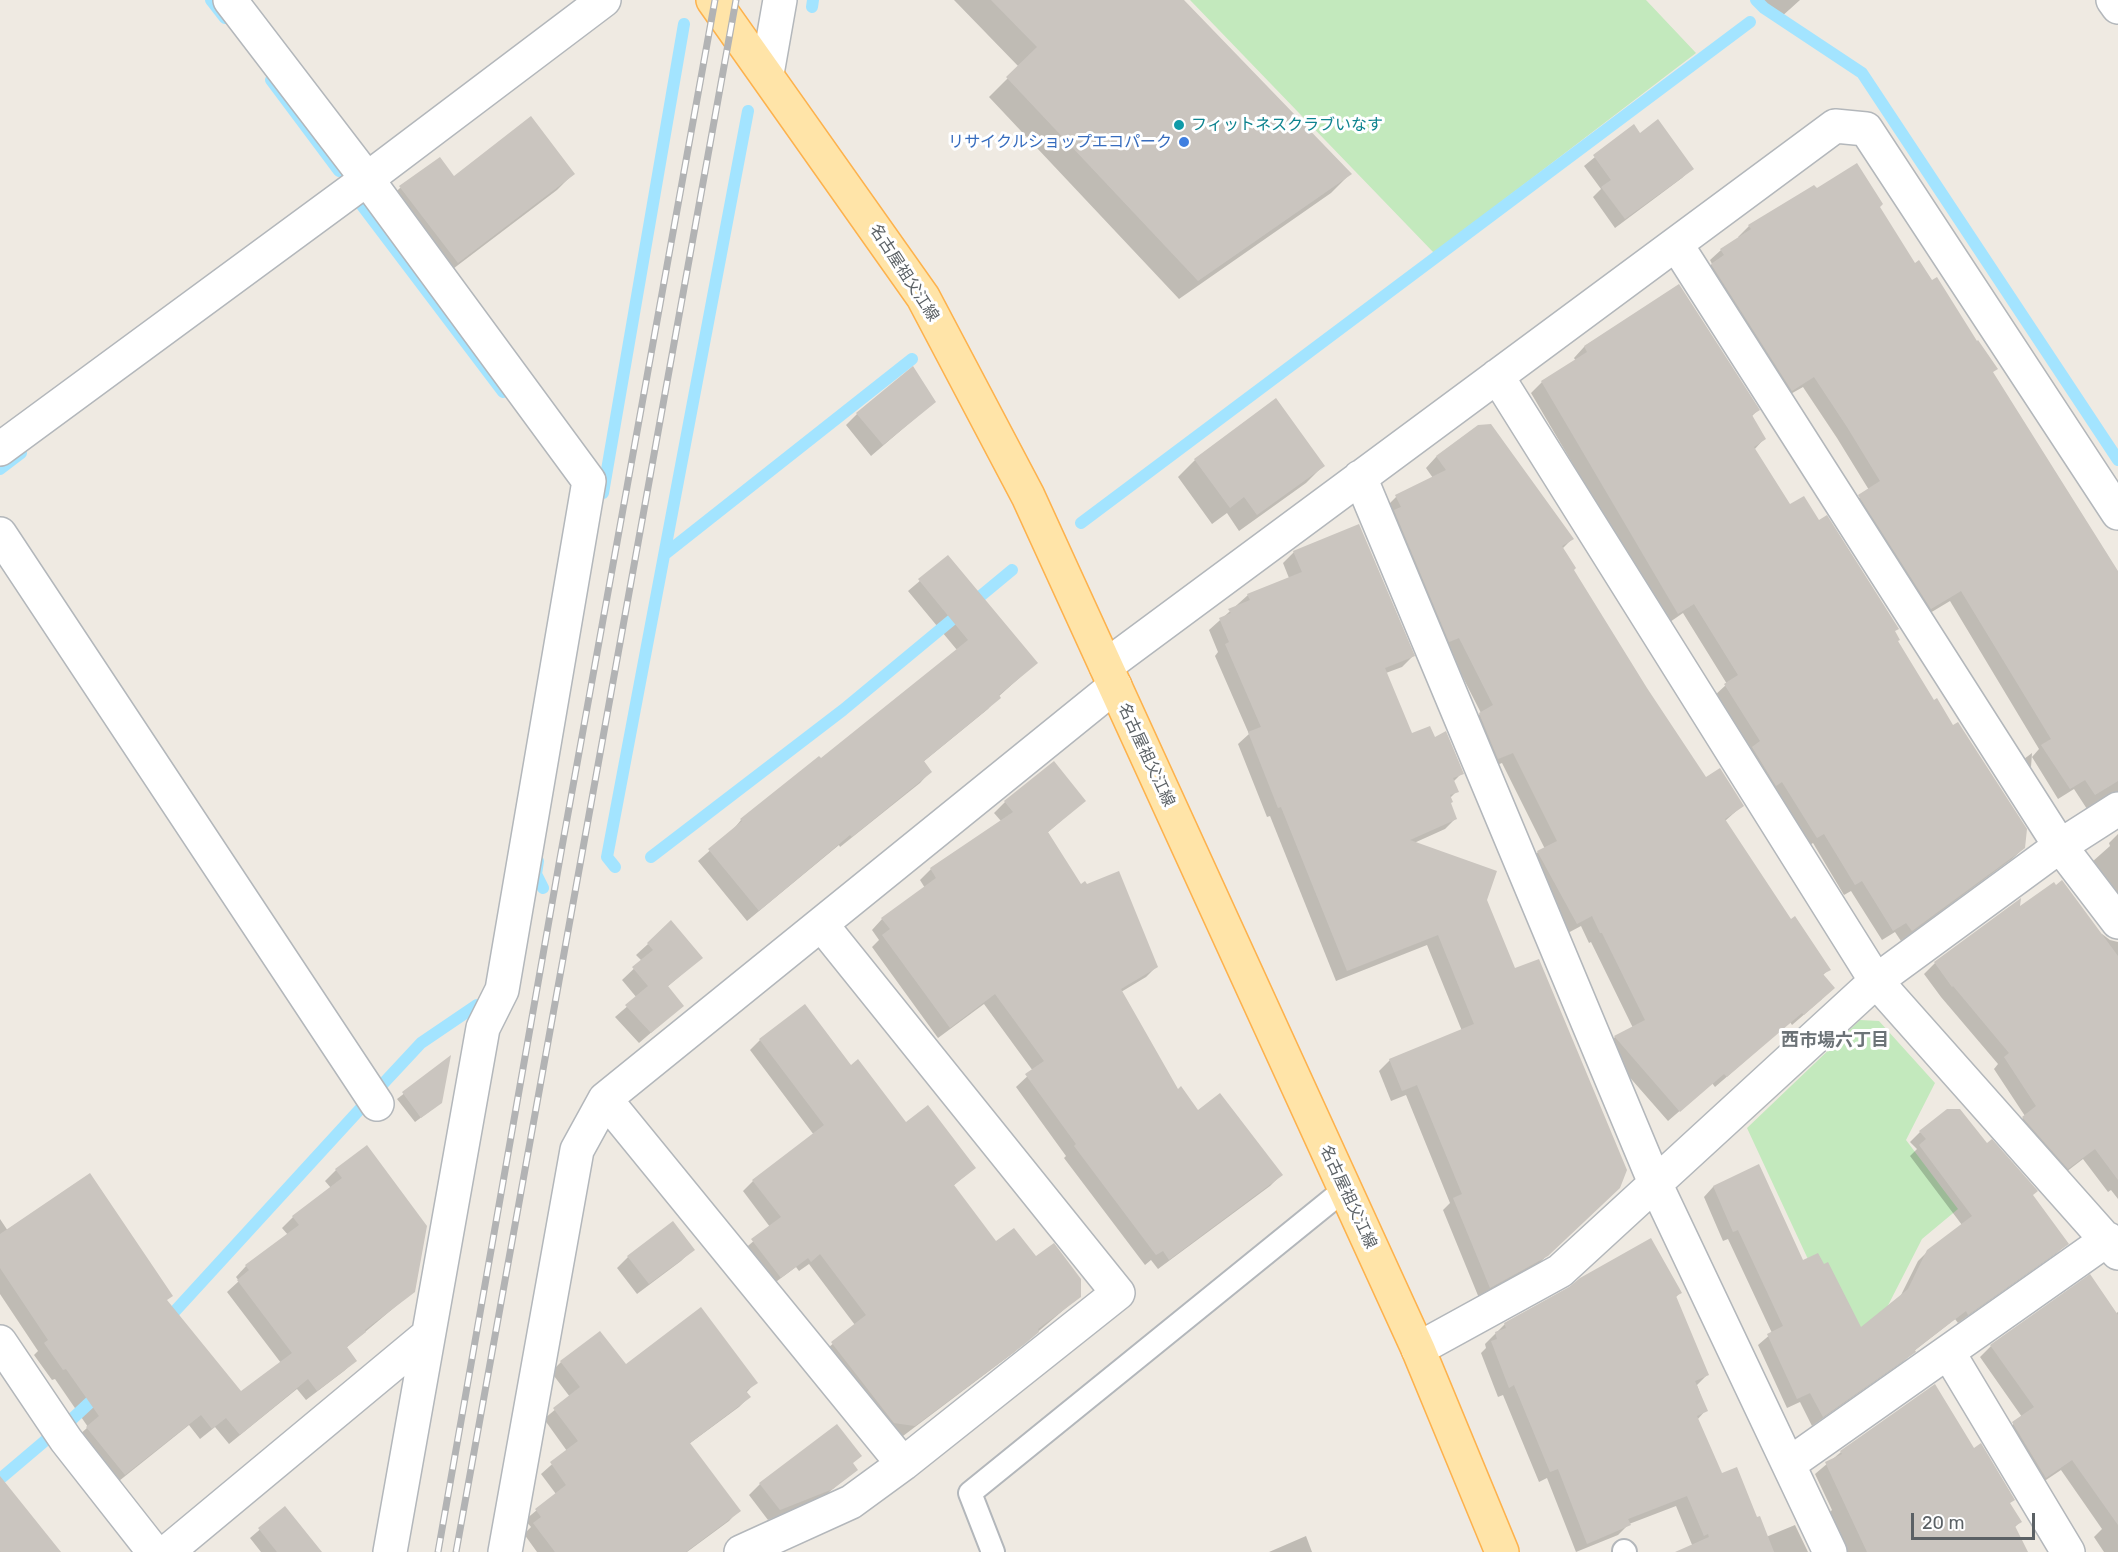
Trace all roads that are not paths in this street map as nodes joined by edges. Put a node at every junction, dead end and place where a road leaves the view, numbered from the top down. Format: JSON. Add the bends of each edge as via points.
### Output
{"nodes":[{"id":1,"x":230,"y":0,"type":"edge"},
{"id":2,"x":604,"y":0,"type":"edge"},
{"id":3,"x":713,"y":0,"type":"edge"},
{"id":4,"x":780,"y":0,"type":"edge"},
{"id":5,"x":2113,"y":0,"type":"edge"},
{"id":6,"x":2118,"y":7,"type":"edge"},
{"id":7,"x":767,"y":74,"type":"junction"},
{"id":8,"x":367,"y":179,"type":"junction"},
{"id":9,"x":1676,"y":244,"type":"junction"},
{"id":10,"x":1497,"y":376,"type":"junction"},
{"id":11,"x":0,"y":449,"type":"edge"},
{"id":12,"x":1360,"y":477,"type":"junction"},
{"id":13,"x":2118,"y":513,"type":"edge"},
{"id":14,"x":0,"y":534,"type":"edge"},
{"id":15,"x":1110,"y":676,"type":"junction"},
{"id":16,"x":2118,"y":808,"type":"edge"},
{"id":17,"x":2060,"y":846,"type":"junction"},
{"id":18,"x":2118,"y":922,"type":"edge"},
{"id":19,"x":821,"y":924,"type":"junction"},
{"id":20,"x":1876,"y":981,"type":"junction"},
{"id":21,"x":605,"y":1099,"type":"junction"},
{"id":22,"x":377,"y":1104,"type":"dead end"},
{"id":23,"x":1655,"y":1183,"type":"junction"},
{"id":24,"x":1345,"y":1189,"type":"junction"},
{"id":25,"x":2113,"y":1246,"type":"edge"},
{"id":26,"x":428,"y":1335,"type":"junction"},
{"id":27,"x":0,"y":1342,"type":"edge"},
{"id":28,"x":1418,"y":1349,"type":"junction"},
{"id":29,"x":1948,"y":1352,"type":"junction"},
{"id":30,"x":903,"y":1464,"type":"junction"},
{"id":31,"x":1789,"y":1464,"type":"junction"},
{"id":32,"x":988,"y":1551,"type":"edge"},
{"id":33,"x":154,"y":1552,"type":"edge"},
{"id":34,"x":167,"y":1552,"type":"edge"},
{"id":35,"x":390,"y":1552,"type":"edge"},
{"id":36,"x":505,"y":1552,"type":"edge"},
{"id":37,"x":741,"y":1552,"type":"edge"},
{"id":38,"x":1502,"y":1552,"type":"edge"},
{"id":39,"x":1830,"y":1552,"type":"edge"},
{"id":40,"x":2068,"y":1552,"type":"edge"}],
"edges":[{"from":1,"to":8,"type":"street"},
{"from":2,"to":8,"type":"street"},
{"from":3,"to":7,"type":"main road","name":"名古屋祖父江線"},
{"from":4,"to":7,"type":"street"},
{"from":5,"to":6,"type":"street"},
{"from":7,"to":15,"type":"main road","name":"名古屋祖父江線","via":[[923,297],[1028,496]]},
{"from":8,"to":11,"type":"street"},
{"from":8,"to":26,"type":"street","via":[[589,481],[502,990],[483,1028]]},
{"from":9,"to":10,"type":"street"},
{"from":9,"to":13,"type":"street","via":[[1835,126],[1866,129]]},
{"from":9,"to":17,"type":"street"},
{"from":10,"to":12,"type":"street"},
{"from":10,"to":20,"type":"street"},
{"from":12,"to":15,"type":"street"},
{"from":12,"to":23,"type":"street"},
{"from":14,"to":22,"type":"street"},
{"from":15,"to":19,"type":"street"},
{"from":15,"to":24,"type":"main road","name":"名古屋祖父江線"},
{"from":16,"to":17,"type":"street"},
{"from":17,"to":18,"type":"street"},
{"from":17,"to":20,"type":"street"},
{"from":19,"to":21,"type":"street"},
{"from":19,"to":30,"type":"street","via":[[1118,1293]]},
{"from":20,"to":23,"type":"street"},
{"from":20,"to":25,"type":"street"},
{"from":21,"to":30,"type":"street"},
{"from":21,"to":36,"type":"street","via":[[577,1150]]},
{"from":23,"to":28,"type":"street","via":[[1560,1271]]},
{"from":23,"to":31,"type":"street"},
{"from":24,"to":28,"type":"main road","name":"名古屋祖父江線"},
{"from":24,"to":32,"type":"lane","via":[[970,1493]]},
{"from":25,"to":29,"type":"street"},
{"from":26,"to":34,"type":"street"},
{"from":26,"to":35,"type":"street"},
{"from":27,"to":33,"type":"street","via":[[66,1440]]},
{"from":28,"to":38,"type":"main road","name":"名古屋祖父江線"},
{"from":29,"to":31,"type":"street"},
{"from":29,"to":40,"type":"street"},
{"from":30,"to":37,"type":"street","via":[[851,1502]]},
{"from":31,"to":39,"type":"street"}]}
